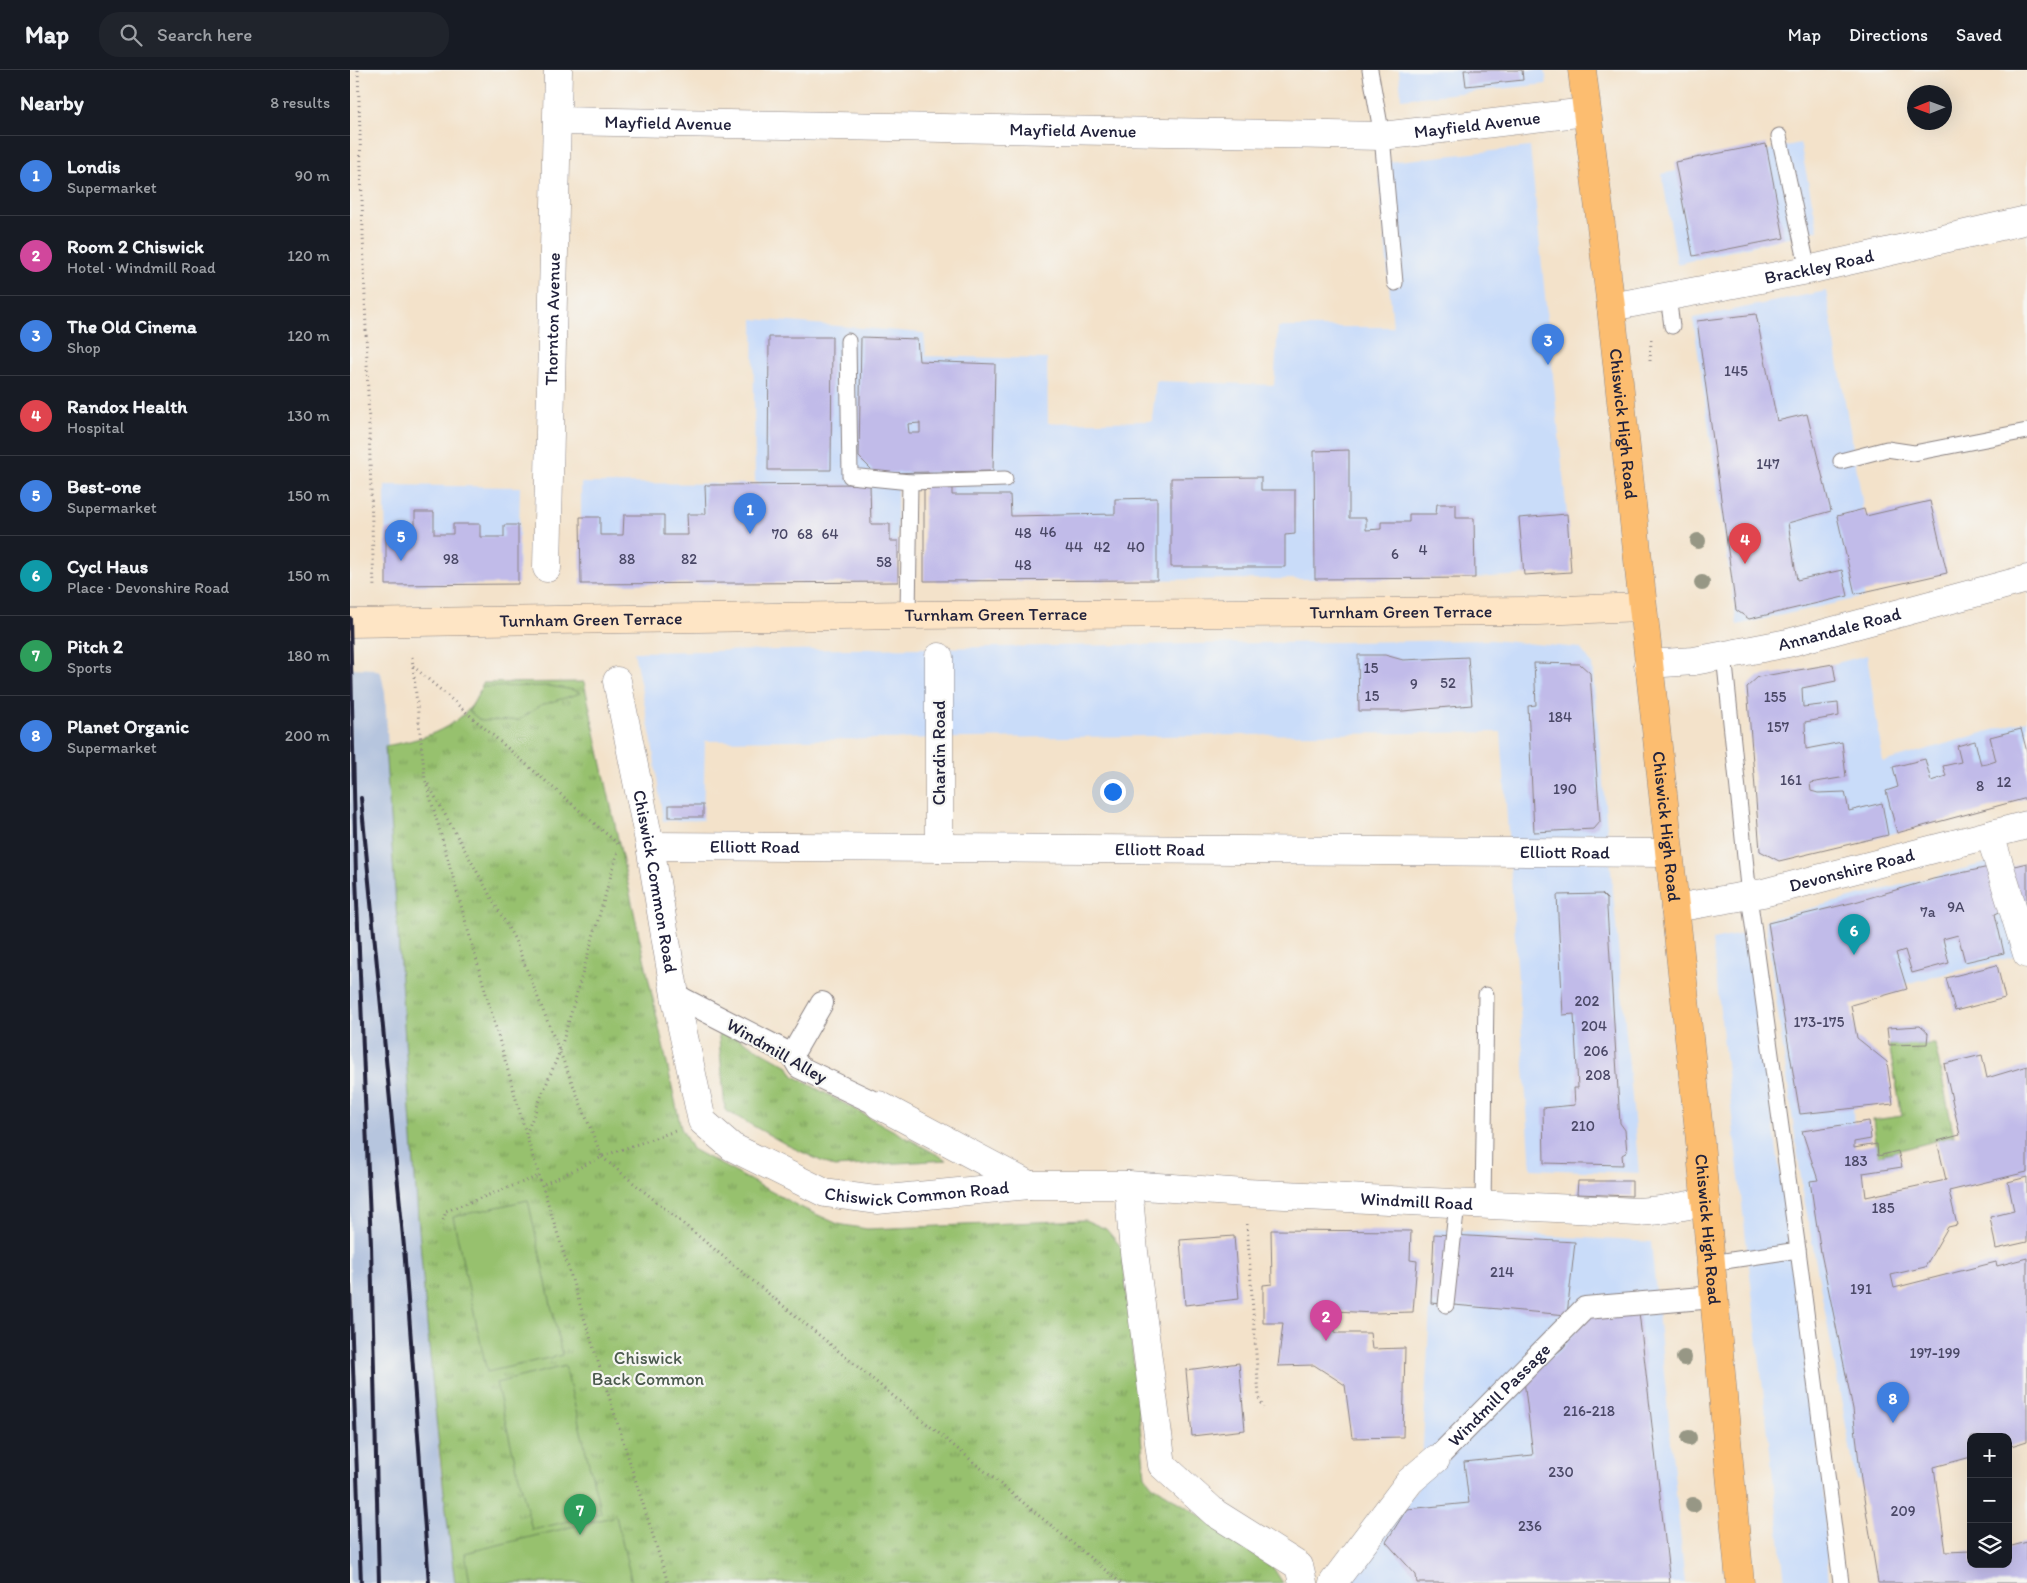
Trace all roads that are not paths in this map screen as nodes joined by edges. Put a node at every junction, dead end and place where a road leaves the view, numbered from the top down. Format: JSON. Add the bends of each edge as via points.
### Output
{"nodes":[{"id":1,"x":558,"y":70,"type":"edge"},
{"id":2,"x":1370,"y":70,"type":"edge"},
{"id":3,"x":1582,"y":70,"type":"edge"},
{"id":4,"x":1586,"y":112,"type":"junction"},
{"id":5,"x":558,"y":121,"type":"junction"},
{"id":6,"x":1382,"y":136,"type":"junction"},
{"id":7,"x":1779,"y":136,"type":"dead end"},
{"id":8,"x":2027,"y":220,"type":"edge"},
{"id":9,"x":1808,"y":270,"type":"junction"},
{"id":10,"x":1396,"y":283,"type":"dead end"},
{"id":11,"x":1668,"y":297,"type":"junction"},
{"id":12,"x":1611,"y":307,"type":"junction"},
{"id":13,"x":1672,"y":326,"type":"dead end"},
{"id":14,"x":848,"y":341,"type":"dead end"},
{"id":15,"x":2027,"y":431,"type":"edge"},
{"id":16,"x":1841,"y":461,"type":"dead end"},
{"id":17,"x":1005,"y":479,"type":"dead end"},
{"id":18,"x":910,"y":482,"type":"junction"},
{"id":19,"x":547,"y":568,"type":"dead end"},
{"id":20,"x":2027,"y":579,"type":"edge"},
{"id":21,"x":1642,"y":607,"type":"junction"},
{"id":22,"x":908,"y":615,"type":"junction"},
{"id":23,"x":350,"y":623,"type":"edge"},
{"id":24,"x":1724,"y":656,"type":"junction"},
{"id":25,"x":939,"y":657,"type":"dead end"},
{"id":26,"x":1648,"y":664,"type":"junction"},
{"id":27,"x":617,"y":681,"type":"dead end"},
{"id":28,"x":2027,"y":825,"type":"edge"},
{"id":29,"x":1990,"y":835,"type":"junction"},
{"id":30,"x":650,"y":846,"type":"junction"},
{"id":31,"x":939,"y":848,"type":"junction"},
{"id":32,"x":1669,"y":853,"type":"junction"},
{"id":33,"x":1749,"y":896,"type":"junction"},
{"id":34,"x":1675,"y":908,"type":"junction"},
{"id":35,"x":2026,"y":950,"type":"edge"},
{"id":36,"x":675,"y":995,"type":"junction"},
{"id":37,"x":1486,"y":995,"type":"dead end"},
{"id":38,"x":822,"y":1003,"type":"dead end"},
{"id":39,"x":792,"y":1055,"type":"junction"},
{"id":40,"x":879,"y":1105,"type":"joint"},
{"id":41,"x":1029,"y":1185,"type":"junction"},
{"id":42,"x":1128,"y":1185,"type":"junction"},
{"id":43,"x":1706,"y":1202,"type":"junction"},
{"id":44,"x":1470,"y":1204,"type":"junction"},
{"id":45,"x":1798,"y":1250,"type":"junction"},
{"id":46,"x":1711,"y":1263,"type":"junction"},
{"id":47,"x":1714,"y":1297,"type":"junction"},
{"id":48,"x":1446,"y":1305,"type":"dead end"},
{"id":49,"x":1436,"y":1459,"type":"joint"},
{"id":50,"x":1303,"y":1583,"type":"edge"},
{"id":51,"x":1333,"y":1583,"type":"edge"},
{"id":52,"x":1740,"y":1583,"type":"edge"},
{"id":53,"x":1841,"y":1583,"type":"edge"}],
"edges":[{"from":1,"to":5,"type":"street","name":"Thornton Avenue"},
{"from":2,"to":6,"type":"lane"},
{"from":3,"to":4,"type":"main road","name":"Chiswick High Road"},
{"from":4,"to":6,"type":"street","name":"Mayfield Avenue"},
{"from":4,"to":12,"type":"main road","name":"Chiswick High Road"},
{"from":5,"to":6,"type":"street","name":"Mayfield Avenue"},
{"from":5,"to":19,"type":"street","name":"Thornton Avenue"},
{"from":6,"to":10,"type":"lane"},
{"from":7,"to":9,"type":"lane"},
{"from":8,"to":9,"type":"street","name":"Brackley Road"},
{"from":9,"to":11,"type":"street","name":"Brackley Road"},
{"from":11,"to":12,"type":"street","name":"Brackley Road"},
{"from":11,"to":13,"type":"lane"},
{"from":12,"to":21,"type":"main road","name":"Chiswick High Road"},
{"from":14,"to":18,"type":"lane","via":[[850,476]]},
{"from":15,"to":16,"type":"lane","via":[[1914,453],[1887,449]]},
{"from":17,"to":18,"type":"lane"},
{"from":18,"to":22,"type":"lane"},
{"from":20,"to":24,"type":"street","name":"Annandale Road"},
{"from":21,"to":22,"type":"main road","name":"Turnham Green Terrace","via":[[1528,611]]},
{"from":21,"to":26,"type":"main road","name":"Chiswick High Road"},
{"from":22,"to":23,"type":"main road","name":"Turnham Green Terrace"},
{"from":24,"to":26,"type":"street","name":"Annandale Road"},
{"from":24,"to":33,"type":"lane"},
{"from":25,"to":31,"type":"street","name":"Chardin Road"},
{"from":26,"to":32,"type":"main road","name":"Chiswick High Road"},
{"from":27,"to":30,"type":"street","name":"Chiswick Common Road"},
{"from":28,"to":29,"type":"street","name":"Devonshire Road"},
{"from":29,"to":33,"type":"street","name":"Devonshire Road"},
{"from":29,"to":35,"type":"street"},
{"from":30,"to":31,"type":"street","name":"Elliott Road"},
{"from":30,"to":36,"type":"street","name":"Chiswick Common Road"},
{"from":31,"to":32,"type":"street","name":"Elliott Road"},
{"from":32,"to":34,"type":"main road","name":"Chiswick High Road"},
{"from":33,"to":34,"type":"street","name":"Devonshire Road"},
{"from":33,"to":45,"type":"lane"},
{"from":34,"to":43,"type":"main road","name":"Chiswick High Road"},
{"from":36,"to":39,"type":"street","name":"Windmill Alley"},
{"from":36,"to":41,"type":"street","name":"Chiswick Common Road","via":[[702,1122],[732,1147],[825,1193],[877,1200]]},
{"from":37,"to":44,"type":"lane"},
{"from":38,"to":39,"type":"street"},
{"from":39,"to":40,"type":"street","name":"Windmill Alley","via":[[799,1067]]},
{"from":40,"to":41,"type":"street"},
{"from":41,"to":42,"type":"street","name":"Chiswick Common Road"},
{"from":42,"to":44,"type":"street","name":"Windmill Road"},
{"from":42,"to":50,"type":"street","via":[[1162,1465],[1215,1513],[1299,1566]]},
{"from":43,"to":44,"type":"street","name":"Windmill Road","via":[[1638,1212]]},
{"from":43,"to":46,"type":"main road","name":"Chiswick High Road"},
{"from":44,"to":48,"type":"lane"},
{"from":45,"to":46,"type":"lane"},
{"from":45,"to":53,"type":"lane"},
{"from":46,"to":47,"type":"main road","name":"Chiswick High Road"},
{"from":47,"to":49,"type":"street","name":"Windmill Passage","via":[[1586,1308]]},
{"from":47,"to":52,"type":"main road","name":"Chiswick High Road"},
{"from":49,"to":51,"type":"street","name":"Windmill Passage","via":[[1410,1482]]}]}
